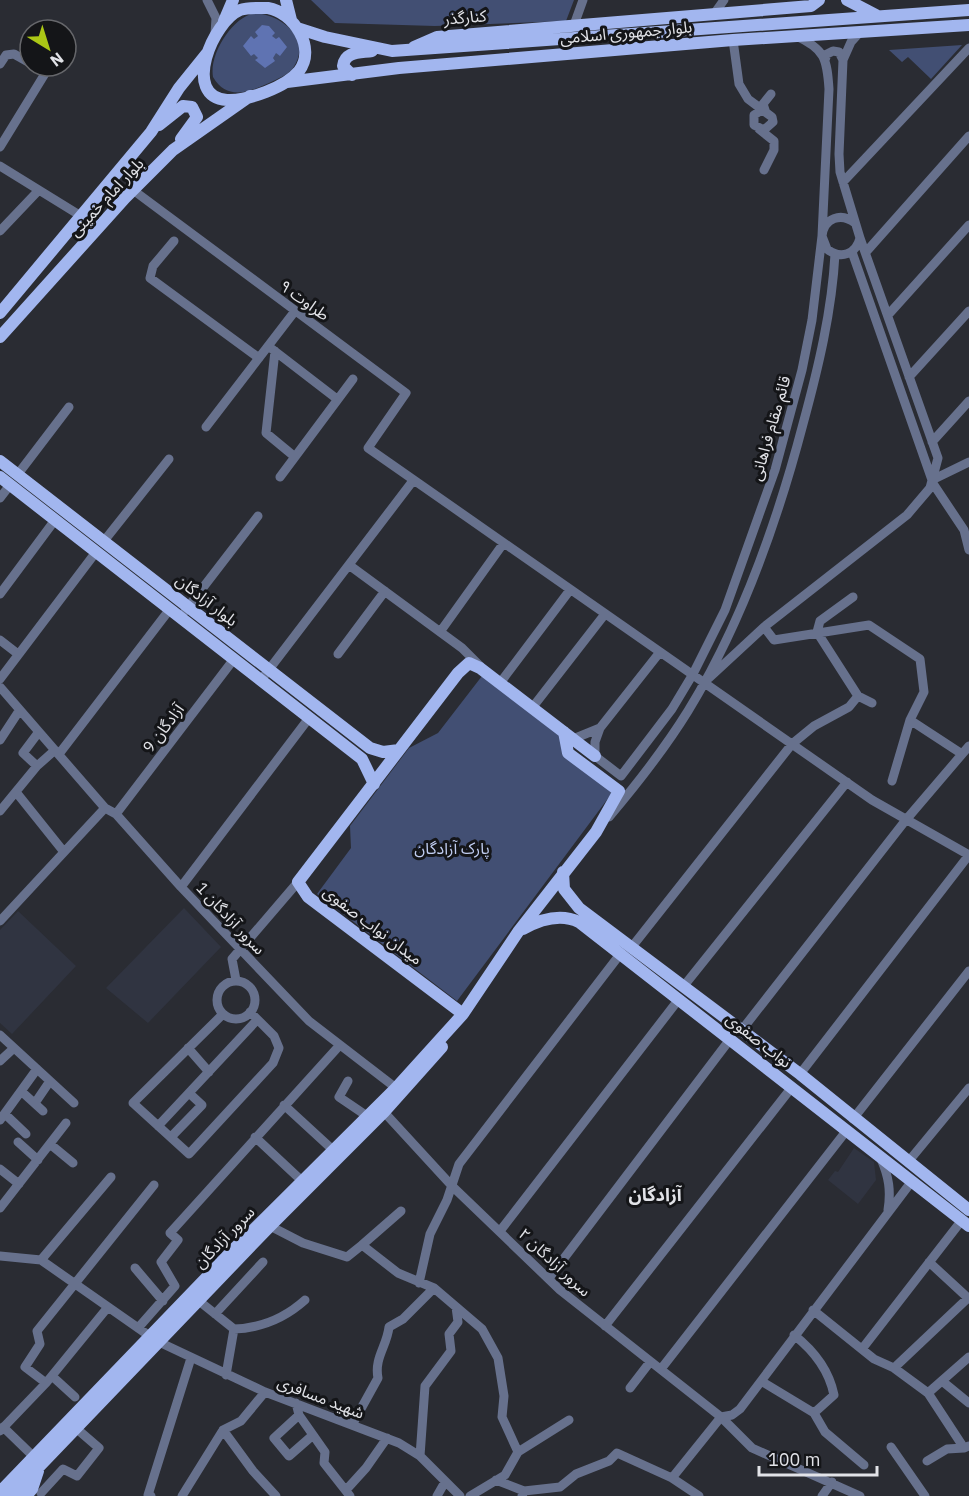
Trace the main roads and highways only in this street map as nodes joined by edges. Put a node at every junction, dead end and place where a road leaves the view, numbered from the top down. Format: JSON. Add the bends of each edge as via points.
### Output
{"nodes":[{"id":1,"x":233,"y":0,"type":"edge"},
{"id":2,"x":286,"y":0,"type":"edge"},
{"id":3,"x":819,"y":0,"type":"edge"},
{"id":4,"x":847,"y":0,"type":"edge"},
{"id":5,"x":780,"y":9,"type":"junction"},
{"id":6,"x":969,"y":10,"type":"edge"},
{"id":7,"x":877,"y":15,"type":"junction"},
{"id":8,"x":218,"y":22,"type":"junction"},
{"id":9,"x":294,"y":24,"type":"junction"},
{"id":10,"x":743,"y":26,"type":"junction"},
{"id":11,"x":969,"y":26,"type":"edge"},
{"id":12,"x":379,"y":50,"type":"junction"},
{"id":13,"x":408,"y":50,"type":"junction"},
{"id":14,"x":208,"y":52,"type":"junction"},
{"id":15,"x":352,"y":75,"type":"junction"},
{"id":16,"x":287,"y":82,"type":"junction"},
{"id":17,"x":250,"y":96,"type":"junction"},
{"id":18,"x":151,"y":132,"type":"junction"},
{"id":19,"x":173,"y":150,"type":"junction"},
{"id":20,"x":0,"y":313,"type":"edge"},
{"id":21,"x":0,"y":337,"type":"edge"},
{"id":22,"x":0,"y":461,"type":"edge"},
{"id":23,"x":18,"y":474,"type":"junction"},
{"id":24,"x":5,"y":481,"type":"edge"},
{"id":25,"x":104,"y":541,"type":"junction"},
{"id":26,"x":96,"y":552,"type":"junction"},
{"id":27,"x":569,"y":736,"type":"junction"},
{"id":28,"x":370,"y":748,"type":"junction"},
{"id":29,"x":399,"y":750,"type":"junction"},
{"id":30,"x":595,"y":756,"type":"road end"},
{"id":31,"x":362,"y":759,"type":"junction"},
{"id":32,"x":374,"y":784,"type":"junction"},
{"id":33,"x":563,"y":872,"type":"junction"},
{"id":34,"x":577,"y":914,"type":"junction"},
{"id":35,"x":518,"y":932,"type":"junction"},
{"id":36,"x":463,"y":1018,"type":"junction"},
{"id":37,"x":736,"y":1035,"type":"junction"},
{"id":38,"x":850,"y":1124,"type":"junction"},
{"id":39,"x":967,"y":1218,"type":"edge"},
{"id":40,"x":266,"y":1223,"type":"junction"},
{"id":41,"x":155,"y":1339,"type":"junction"},
{"id":42,"x":36,"y":1462,"type":"junction"},
{"id":43,"x":10,"y":1489,"type":"edge"}],
"edges":[{"from":1,"to":8,"type":"main road"},
{"from":2,"to":9,"type":"main road"},
{"from":3,"to":5,"type":"main road","name":"کنارگذر","via":[[811,6]]},
{"from":4,"to":7,"type":"main road"},
{"from":5,"to":10,"type":"main road"},
{"from":5,"to":13,"type":"main road","name":"کنارگذر","via":[[437,37]]},
{"from":6,"to":7,"type":"main road","name":"بلوار جمهوری اسلامی"},
{"from":7,"to":10,"type":"main road","name":"بلوار جمهوری اسلامی"},
{"from":8,"to":9,"type":"main road","via":[[250,8],[275,9]]},
{"from":8,"to":14,"type":"main road"},
{"from":9,"to":12,"type":"main road","name":"بلوار جمهوری اسلامی"},
{"from":9,"to":16,"type":"main road","via":[[303,40],[303,60],[299,71]]},
{"from":10,"to":13,"type":"main road","name":"بلوار جمهوری اسلامی"},
{"from":11,"to":15,"type":"main road","name":"بلوار جمهوری اسلامی","via":[[794,35]]},
{"from":12,"to":13,"type":"main road","name":"بلوار جمهوری اسلامی"},
{"from":12,"to":15,"type":"main road","via":[[348,56],[343,66]]},
{"from":14,"to":17,"type":"main road","via":[[203,74],[209,90],[223,99]]},
{"from":14,"to":18,"type":"main road","name":"بلوار امام خمینی"},
{"from":15,"to":16,"type":"main road","name":"بلوار جمهوری اسلامی"},
{"from":16,"to":17,"type":"main road"},
{"from":17,"to":19,"type":"main road","name":"بلوار امام خمینی"},
{"from":18,"to":19,"type":"main road","via":[[183,106],[192,107],[197,117]]},
{"from":18,"to":20,"type":"main road","name":"بلوار امام خمینی"},
{"from":19,"to":21,"type":"main road","name":"بلوار امام خمینی"},
{"from":22,"to":23,"type":"main road","name":"بلوار آزادگان"},
{"from":23,"to":24,"type":"main road"},
{"from":23,"to":25,"type":"main road","name":"بلوار آزادگان"},
{"from":24,"to":26,"type":"main road","name":"بلوار آزادگان"},
{"from":25,"to":26,"type":"main road"},
{"from":25,"to":28,"type":"main road","name":"بلوار آزادگان"},
{"from":26,"to":31,"type":"main road","name":"بلوار آزادگان"},
{"from":27,"to":29,"type":"main road","via":[[469,663]]},
{"from":27,"to":30,"type":"main road"},
{"from":27,"to":33,"type":"main road","via":[[568,753],[619,791],[596,832]]},
{"from":28,"to":29,"type":"main road","via":[[383,752]]},
{"from":28,"to":31,"type":"main road","via":[[370,756]]},
{"from":29,"to":32,"type":"main road"},
{"from":31,"to":32,"type":"main road","name":"بلوار آزادگان"},
{"from":32,"to":36,"type":"main road","name":"میدان نواب صفوی","via":[[298,882],[308,897]]},
{"from":33,"to":34,"type":"main road","name":"نواب صفوی","via":[[564,889]]},
{"from":33,"to":35,"type":"main road"},
{"from":34,"to":35,"type":"main road","via":[[546,919]]},
{"from":34,"to":37,"type":"main road","name":"نواب صفوی"},
{"from":35,"to":36,"type":"main road"},
{"from":36,"to":40,"type":"main road","name":"سرور آزادگان","via":[[302,1181]]},
{"from":36,"to":40,"type":"main road","name":"سرور آزادگان","via":[[384,1112]]},
{"from":37,"to":38,"type":"main road","name":"نواب صفوی","via":[[792,1087]]},
{"from":37,"to":38,"type":"main road","name":"نواب صفوی","via":[[800,1074]]},
{"from":38,"to":39,"type":"main road","name":"نواب صفوی","via":[[908,1162]]},
{"from":38,"to":39,"type":"main road","name":"نواب صفوی","via":[[879,1156]]},
{"from":40,"to":41,"type":"main road","name":"سرور آزادگان"},
{"from":40,"to":41,"type":"main road","name":"سرور آزادگان","via":[[199,1301]]},
{"from":41,"to":42,"type":"main road","name":"سرور آزادگان"},
{"from":41,"to":42,"type":"main road","name":"سرور آزادگان","via":[[77,1429]]},
{"from":42,"to":43,"type":"main road","name":"سرور آزادگان"},
{"from":42,"to":43,"type":"main road"}]}
